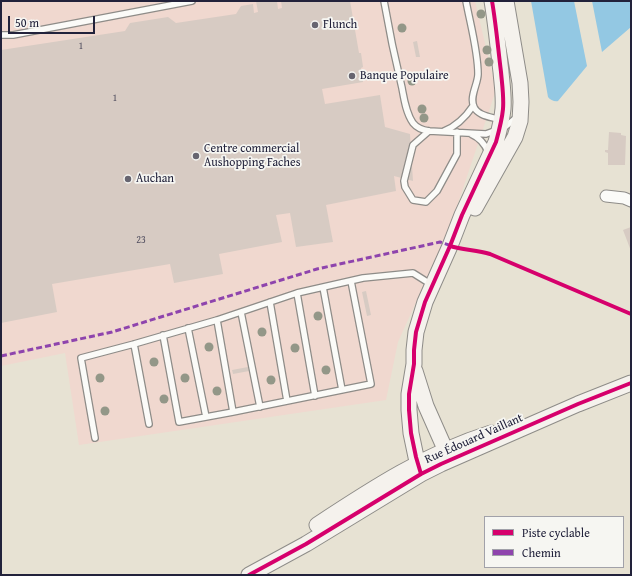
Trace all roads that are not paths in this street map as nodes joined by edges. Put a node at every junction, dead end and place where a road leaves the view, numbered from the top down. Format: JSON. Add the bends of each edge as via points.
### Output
{"nodes":[{"id":1,"x":192,"y":1,"type":"edge"},
{"id":2,"x":384,"y":1,"type":"edge"},
{"id":3,"x":466,"y":1,"type":"edge"},
{"id":4,"x":492,"y":1,"type":"edge"},
{"id":5,"x":506,"y":1,"type":"edge"},
{"id":6,"x":1,"y":35,"type":"edge"},
{"id":7,"x":473,"y":106,"type":"junction"},
{"id":8,"x":521,"y":112,"type":"junction"},
{"id":9,"x":428,"y":131,"type":"junction"},
{"id":10,"x":503,"y":131,"type":"junction"},
{"id":11,"x":442,"y":132,"type":"junction"},
{"id":12,"x":457,"y":132,"type":"junction"},
{"id":13,"x":467,"y":133,"type":"junction"},
{"id":14,"x":496,"y":159,"type":"junction"},
{"id":15,"x":606,"y":196,"type":"dead end"},
{"id":16,"x":631,"y":201,"type":"edge"},
{"id":17,"x":351,"y":281,"type":"junction"},
{"id":18,"x":432,"y":285,"type":"junction"},
{"id":19,"x":323,"y":287,"type":"junction"},
{"id":20,"x":297,"y":293,"type":"junction"},
{"id":21,"x":270,"y":302,"type":"junction"},
{"id":22,"x":241,"y":312,"type":"junction"},
{"id":23,"x":217,"y":320,"type":"junction"},
{"id":24,"x":188,"y":328,"type":"junction"},
{"id":25,"x":163,"y":335,"type":"junction"},
{"id":26,"x":134,"y":344,"type":"junction"},
{"id":27,"x":414,"y":364,"type":"junction"},
{"id":28,"x":631,"y":383,"type":"edge"},
{"id":29,"x":342,"y":390,"type":"junction"},
{"id":30,"x":315,"y":396,"type":"junction"},
{"id":31,"x":286,"y":402,"type":"junction"},
{"id":32,"x":260,"y":407,"type":"junction"},
{"id":33,"x":233,"y":412,"type":"junction"},
{"id":34,"x":206,"y":417,"type":"junction"},
{"id":35,"x":149,"y":424,"type":"dead end"},
{"id":36,"x":94,"y":438,"type":"dead end"},
{"id":37,"x":447,"y":455,"type":"junction"},
{"id":38,"x":420,"y":468,"type":"junction"},
{"id":39,"x":245,"y":575,"type":"edge"},
{"id":40,"x":249,"y":575,"type":"edge"}],
"edges":[{"from":1,"to":6,"type":"lane","via":[[13,35]]},
{"from":2,"to":9,"type":"lane","via":[[409,116],[417,127]]},
{"from":3,"to":7,"type":"lane","via":[[477,65]]},
{"from":4,"to":10,"type":"street","via":[[499,49]]},
{"from":5,"to":8,"type":"street","via":[[520,83]]},
{"from":7,"to":10,"type":"lane"},
{"from":7,"to":11,"type":"lane","via":[[460,122]]},
{"from":8,"to":10,"type":"lane"},
{"from":8,"to":14,"type":"street","via":[[515,137]]},
{"from":9,"to":11,"type":"lane"},
{"from":9,"to":12,"type":"lane","via":[[413,145],[404,180],[413,200],[426,202],[437,192],[457,154]]},
{"from":10,"to":13,"type":"lane","via":[[486,134]]},
{"from":10,"to":14,"type":"street","via":[[496,142]]},
{"from":11,"to":12,"type":"lane"},
{"from":12,"to":13,"type":"lane"},
{"from":13,"to":14,"type":"lane","via":[[482,141],[488,154]]},
{"from":14,"to":18,"type":"street","via":[[470,216],[450,246]]},
{"from":15,"to":16,"type":"street"},
{"from":17,"to":18,"type":"lane","via":[[413,273]]},
{"from":17,"to":19,"type":"lane"},
{"from":17,"to":29,"type":"lane","via":[[371,384]]},
{"from":18,"to":27,"type":"street","via":[[419,322]]},
{"from":19,"to":20,"type":"lane"},
{"from":19,"to":29,"type":"lane"},
{"from":20,"to":21,"type":"lane"},
{"from":20,"to":30,"type":"lane"},
{"from":21,"to":22,"type":"lane"},
{"from":21,"to":31,"type":"lane"},
{"from":22,"to":23,"type":"lane"},
{"from":22,"to":32,"type":"lane"},
{"from":23,"to":24,"type":"lane"},
{"from":23,"to":33,"type":"lane"},
{"from":24,"to":25,"type":"lane"},
{"from":24,"to":34,"type":"lane"},
{"from":25,"to":26,"type":"lane"},
{"from":25,"to":34,"type":"lane","via":[[179,422]]},
{"from":26,"to":35,"type":"lane"},
{"from":26,"to":36,"type":"lane","via":[[81,358]]},
{"from":27,"to":37,"type":"street","via":[[426,406]]},
{"from":27,"to":38,"type":"street","via":[[409,410],[411,433]]},
{"from":28,"to":37,"type":"street","name":"Rue Édouard Vaillant"},
{"from":29,"to":30,"type":"lane"},
{"from":30,"to":31,"type":"lane"},
{"from":31,"to":32,"type":"lane"},
{"from":32,"to":33,"type":"lane"},
{"from":33,"to":34,"type":"lane"},
{"from":37,"to":38,"type":"street","name":"Rue Édouard Vaillant"},
{"from":38,"to":39,"type":"street","name":"Rue Édouard Vaillant","via":[[398,474],[362,496]]},
{"from":38,"to":40,"type":"street","name":"Rue Édouard Vaillant","via":[[306,544]]}]}
